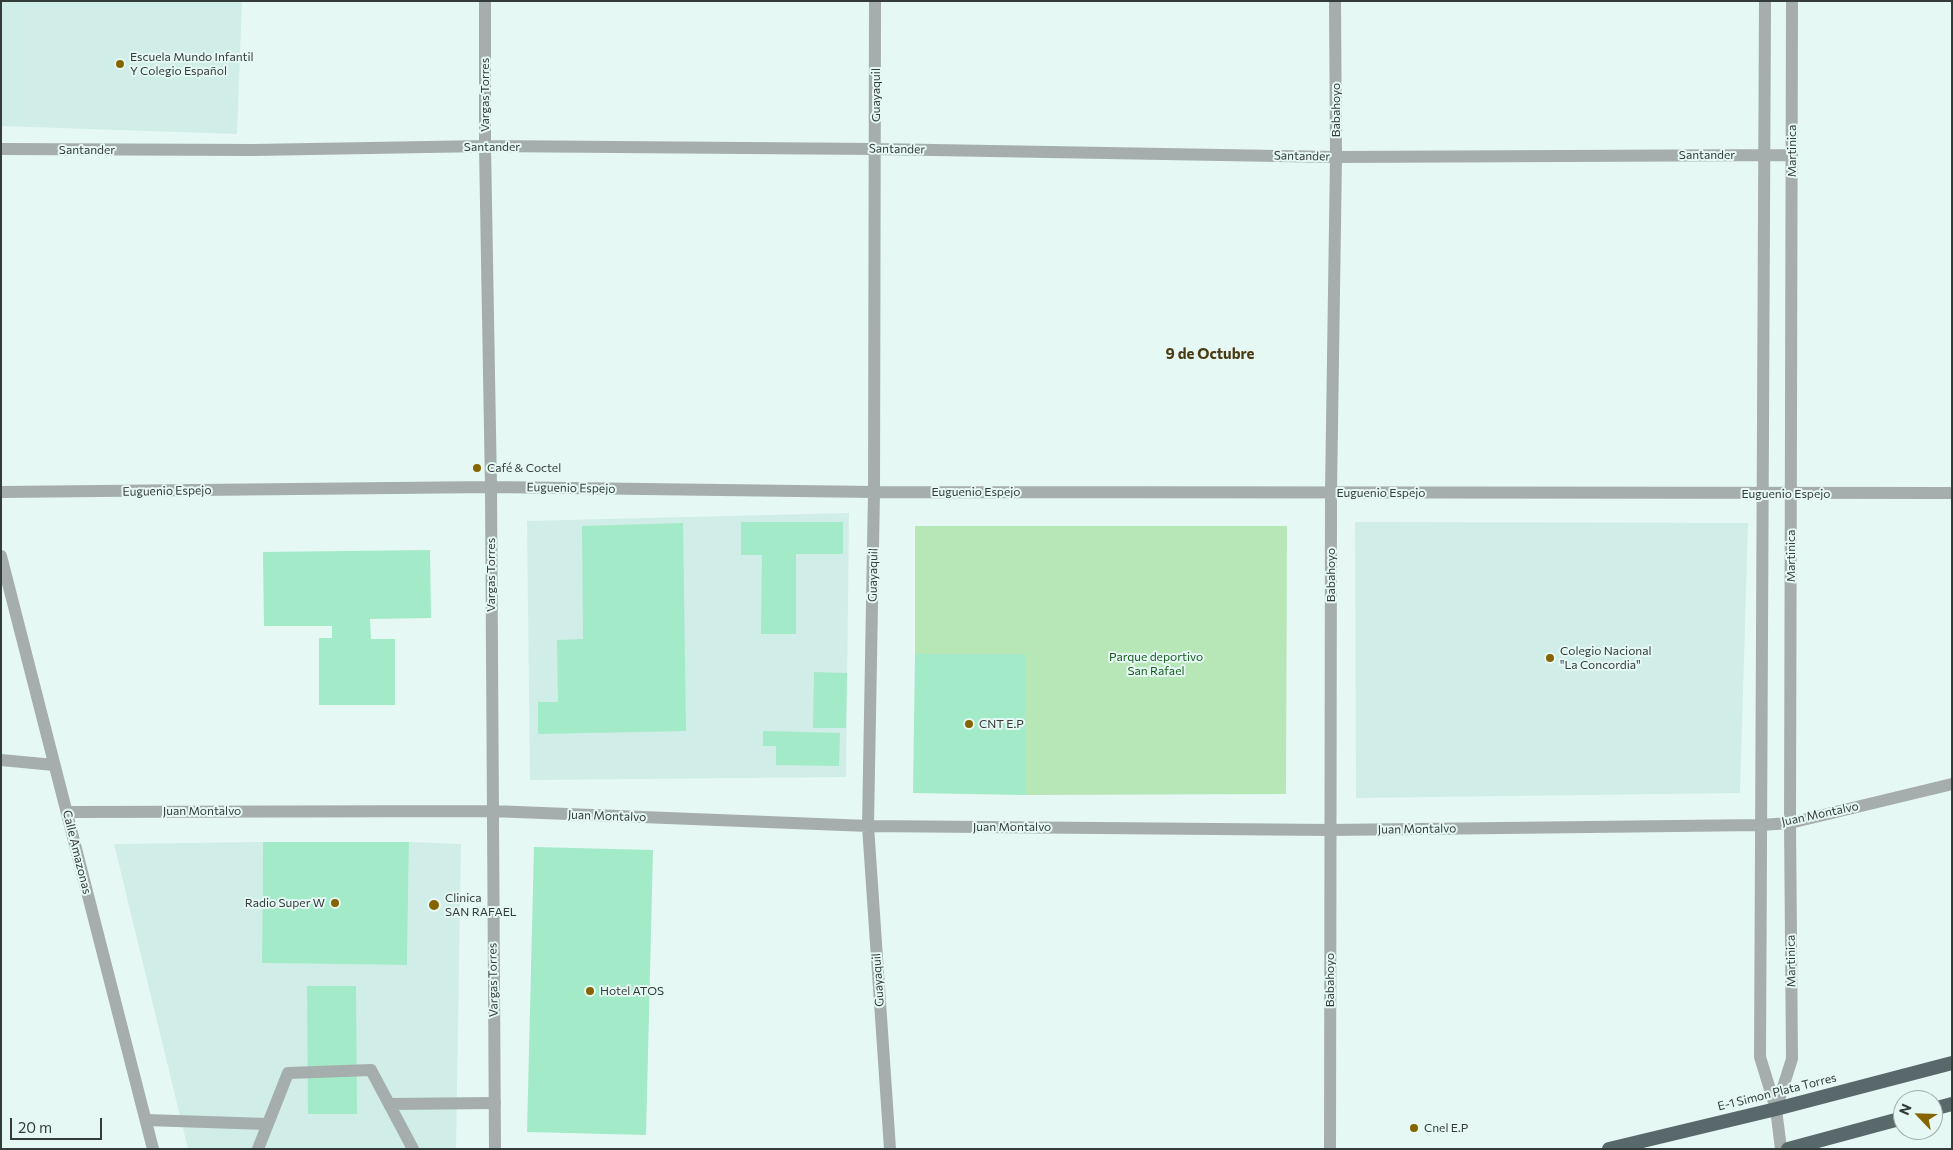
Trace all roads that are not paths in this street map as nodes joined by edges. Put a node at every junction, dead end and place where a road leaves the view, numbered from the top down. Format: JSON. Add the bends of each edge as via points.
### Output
{"nodes":[{"id":1,"x":485,"y":1,"type":"edge"},
{"id":2,"x":875,"y":1,"type":"edge"},
{"id":3,"x":1335,"y":1,"type":"edge"},
{"id":4,"x":1765,"y":1,"type":"edge"},
{"id":5,"x":1792,"y":1,"type":"edge"},
{"id":6,"x":485,"y":146,"type":"junction"},
{"id":7,"x":1,"y":149,"type":"edge"},
{"id":8,"x":876,"y":149,"type":"junction"},
{"id":9,"x":1765,"y":155,"type":"junction"},
{"id":10,"x":1792,"y":155,"type":"junction"},
{"id":11,"x":1336,"y":157,"type":"junction"},
{"id":12,"x":491,"y":487,"type":"junction"},
{"id":13,"x":1,"y":492,"type":"edge"},
{"id":14,"x":874,"y":492,"type":"junction"},
{"id":15,"x":1331,"y":493,"type":"junction"},
{"id":16,"x":1952,"y":493,"type":"edge"},
{"id":17,"x":1762,"y":494,"type":"junction"},
{"id":18,"x":1792,"y":494,"type":"junction"},
{"id":19,"x":1,"y":556,"type":"edge"},
{"id":20,"x":1,"y":760,"type":"edge"},
{"id":21,"x":54,"y":765,"type":"junction"},
{"id":22,"x":1952,"y":784,"type":"edge"},
{"id":23,"x":492,"y":811,"type":"junction"},
{"id":24,"x":67,"y":812,"type":"junction"},
{"id":25,"x":1790,"y":823,"type":"junction"},
{"id":26,"x":1761,"y":824,"type":"junction"},
{"id":27,"x":868,"y":826,"type":"junction"},
{"id":28,"x":1330,"y":830,"type":"junction"},
{"id":29,"x":1952,"y":1063,"type":"edge"},
{"id":30,"x":494,"y":1103,"type":"junction"},
{"id":31,"x":389,"y":1104,"type":"junction"},
{"id":32,"x":1776,"y":1109,"type":"junction"},
{"id":33,"x":146,"y":1120,"type":"junction"},
{"id":34,"x":1893,"y":1121,"type":"edge"},
{"id":35,"x":267,"y":1124,"type":"junction"},
{"id":36,"x":153,"y":1149,"type":"edge"},
{"id":37,"x":258,"y":1149,"type":"edge"},
{"id":38,"x":413,"y":1149,"type":"edge"},
{"id":39,"x":495,"y":1149,"type":"edge"},
{"id":40,"x":890,"y":1149,"type":"edge"},
{"id":41,"x":1330,"y":1149,"type":"edge"},
{"id":42,"x":1610,"y":1149,"type":"edge"},
{"id":43,"x":1781,"y":1149,"type":"edge"},
{"id":44,"x":1788,"y":1149,"type":"edge"}],
"edges":[{"from":1,"to":6,"type":"street","name":"Vargas Torres"},
{"from":2,"to":8,"type":"street","name":"Guayaquil"},
{"from":3,"to":11,"type":"street","name":"Babahoyo"},
{"from":4,"to":9,"type":"street","name":"Martinica"},
{"from":5,"to":10,"type":"street","name":"Martinica"},
{"from":6,"to":7,"type":"street","name":"Santander","via":[[253,150]]},
{"from":6,"to":8,"type":"street","name":"Santander"},
{"from":6,"to":12,"type":"street","name":"Vargas Torres"},
{"from":8,"to":11,"type":"street","name":"Santander"},
{"from":8,"to":14,"type":"street","name":"Guayaquil"},
{"from":9,"to":10,"type":"street","name":"Santander"},
{"from":9,"to":11,"type":"street","name":"Santander"},
{"from":9,"to":17,"type":"street","name":"Martinica"},
{"from":10,"to":18,"type":"street","name":"Martinica"},
{"from":11,"to":15,"type":"street","name":"Babahoyo"},
{"from":12,"to":13,"type":"street","name":"Euguenio Espejo"},
{"from":12,"to":14,"type":"street","name":"Euguenio Espejo"},
{"from":12,"to":23,"type":"street","name":"Vargas Torres"},
{"from":14,"to":15,"type":"street","name":"Euguenio Espejo"},
{"from":14,"to":27,"type":"street","name":"Guayaquil"},
{"from":15,"to":17,"type":"street","name":"Euguenio Espejo"},
{"from":15,"to":28,"type":"street","name":"Babahoyo"},
{"from":16,"to":18,"type":"street","name":"Euguenio Espejo"},
{"from":17,"to":18,"type":"street","name":"Euguenio Espejo"},
{"from":17,"to":26,"type":"street","name":"Martinica"},
{"from":18,"to":25,"type":"street","name":"Martinica"},
{"from":19,"to":21,"type":"street","name":"Calle Amazonas"},
{"from":20,"to":21,"type":"street"},
{"from":21,"to":24,"type":"street","name":"Calle Amazonas"},
{"from":22,"to":25,"type":"street","name":"Juan Montalvo"},
{"from":23,"to":24,"type":"street","name":"Juan Montalvo"},
{"from":23,"to":27,"type":"street","name":"Juan Montalvo"},
{"from":23,"to":30,"type":"street","name":"Vargas Torres"},
{"from":24,"to":33,"type":"street","name":"Calle Amazonas"},
{"from":25,"to":26,"type":"street","name":"Juan Montalvo"},
{"from":25,"to":32,"type":"street","name":"Martinica","via":[[1792,1059]]},
{"from":26,"to":28,"type":"street","name":"Juan Montalvo"},
{"from":26,"to":32,"type":"street","name":"Martinica","via":[[1760,1057]]},
{"from":27,"to":28,"type":"street","name":"Juan Montalvo"},
{"from":27,"to":40,"type":"street","name":"Guayaquil"},
{"from":28,"to":41,"type":"street","name":"Babahoyo"},
{"from":29,"to":32,"type":"highway","name":"E-1 Simon Plata Torres"},
{"from":30,"to":31,"type":"street"},
{"from":30,"to":39,"type":"street","name":"Vargas Torres"},
{"from":31,"to":35,"type":"street","via":[[371,1070],[288,1073]]},
{"from":31,"to":38,"type":"street"},
{"from":32,"to":42,"type":"highway","name":"E-1 Simon Plata Torres"},
{"from":32,"to":43,"type":"street","name":"Martinica"},
{"from":33,"to":35,"type":"street"},
{"from":33,"to":36,"type":"street","name":"Calle Amazonas"},
{"from":34,"to":44,"type":"highway"},
{"from":35,"to":37,"type":"street"}]}
